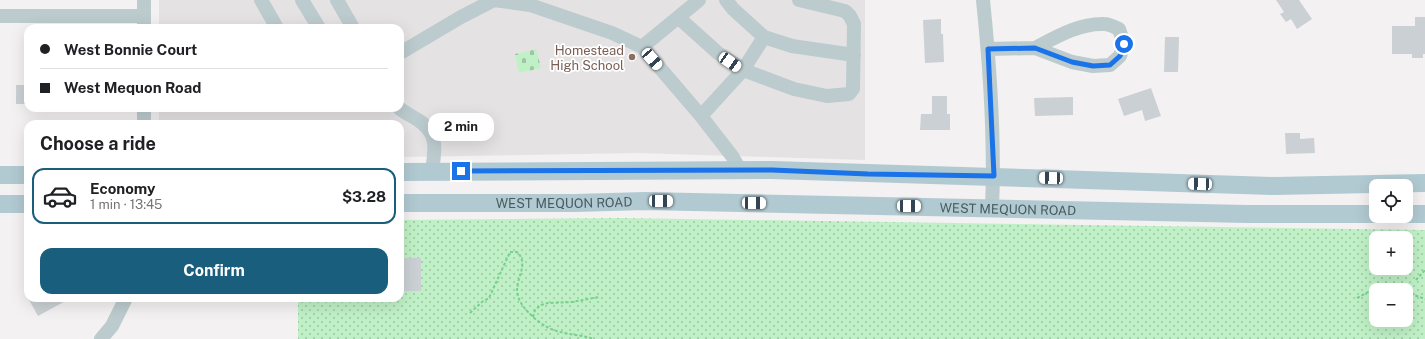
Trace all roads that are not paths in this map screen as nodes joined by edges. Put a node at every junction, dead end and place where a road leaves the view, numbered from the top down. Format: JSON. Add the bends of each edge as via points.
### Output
{"nodes":[{"id":1,"x":144,"y":0,"type":"edge"},
{"id":2,"x":260,"y":0,"type":"edge"},
{"id":3,"x":302,"y":0,"type":"edge"},
{"id":4,"x":336,"y":0,"type":"edge"},
{"id":5,"x":494,"y":0,"type":"edge"},
{"id":6,"x":699,"y":0,"type":"edge"},
{"id":7,"x":726,"y":0,"type":"edge"},
{"id":8,"x":800,"y":0,"type":"edge"},
{"id":9,"x":984,"y":0,"type":"edge"},
{"id":10,"x":0,"y":16,"type":"edge"},
{"id":11,"x":679,"y":18,"type":"junction"},
{"id":12,"x":144,"y":22,"type":"edge"},
{"id":13,"x":275,"y":24,"type":"edge"},
{"id":14,"x":316,"y":24,"type":"edge"},
{"id":15,"x":351,"y":24,"type":"edge"},
{"id":16,"x":764,"y":37,"type":"junction"},
{"id":17,"x":642,"y":47,"type":"junction"},
{"id":18,"x":1035,"y":48,"type":"junction"},
{"id":19,"x":988,"y":49,"type":"junction"},
{"id":20,"x":404,"y":50,"type":"edge"},
{"id":21,"x":854,"y":55,"type":"junction"},
{"id":22,"x":743,"y":70,"type":"junction"},
{"id":23,"x":404,"y":111,"type":"edge"},
{"id":24,"x":701,"y":116,"type":"junction"},
{"id":25,"x":740,"y":170,"type":"junction"},
{"id":26,"x":432,"y":171,"type":"junction"},
{"id":27,"x":404,"y":172,"type":"edge"},
{"id":28,"x":0,"y":175,"type":"edge"},
{"id":29,"x":24,"y":175,"type":"edge"},
{"id":30,"x":994,"y":176,"type":"junction"},
{"id":31,"x":1425,"y":183,"type":"edge"},
{"id":32,"x":404,"y":203,"type":"edge"},
{"id":33,"x":0,"y":204,"type":"edge"},
{"id":34,"x":24,"y":204,"type":"edge"},
{"id":35,"x":992,"y":208,"type":"junction"},
{"id":36,"x":1369,"y":214,"type":"edge"},
{"id":37,"x":124,"y":302,"type":"edge"},
{"id":38,"x":101,"y":339,"type":"edge"}],
"edges":[{"from":1,"to":12,"type":"street"},
{"from":2,"to":13,"type":"street"},
{"from":3,"to":14,"type":"street"},
{"from":4,"to":15,"type":"street"},
{"from":5,"to":17,"type":"street","via":[[530,5],[612,33]]},
{"from":5,"to":20,"type":"street"},
{"from":6,"to":11,"type":"street"},
{"from":7,"to":16,"type":"street"},
{"from":8,"to":21,"type":"street","via":[[845,11],[850,16],[854,24]]},
{"from":9,"to":19,"type":"street"},
{"from":10,"to":12,"type":"street"},
{"from":11,"to":17,"type":"street"},
{"from":11,"to":22,"type":"street","via":[[718,53]]},
{"from":16,"to":21,"type":"street","via":[[792,46]]},
{"from":16,"to":22,"type":"street"},
{"from":17,"to":24,"type":"street"},
{"from":18,"to":18,"type":"street","via":[[1072,31],[1105,24],[1119,29],[1124,44],[1120,56],[1110,65],[1098,66],[1072,62]]},
{"from":18,"to":19,"type":"street"},
{"from":19,"to":30,"type":"street"},
{"from":21,"to":22,"type":"street","via":[[853,90],[849,94],[827,96],[794,90]]},
{"from":22,"to":24,"type":"street"},
{"from":23,"to":26,"type":"street","via":[[420,120],[434,137]]},
{"from":24,"to":25,"type":"street"},
{"from":25,"to":26,"type":"main road"},
{"from":25,"to":30,"type":"main road"},
{"from":26,"to":27,"type":"main road"},
{"from":28,"to":29,"type":"main road"},
{"from":30,"to":31,"type":"main road","via":[[1274,186]]},
{"from":30,"to":35,"type":"street"},
{"from":32,"to":35,"type":"main road","name":"WEST MEQUON ROAD","via":[[645,201]]},
{"from":33,"to":34,"type":"main road"},
{"from":35,"to":36,"type":"main road","name":"WEST MEQUON ROAD","via":[[1239,214]]},
{"from":37,"to":38,"type":"street","via":[[112,326]]}]}
